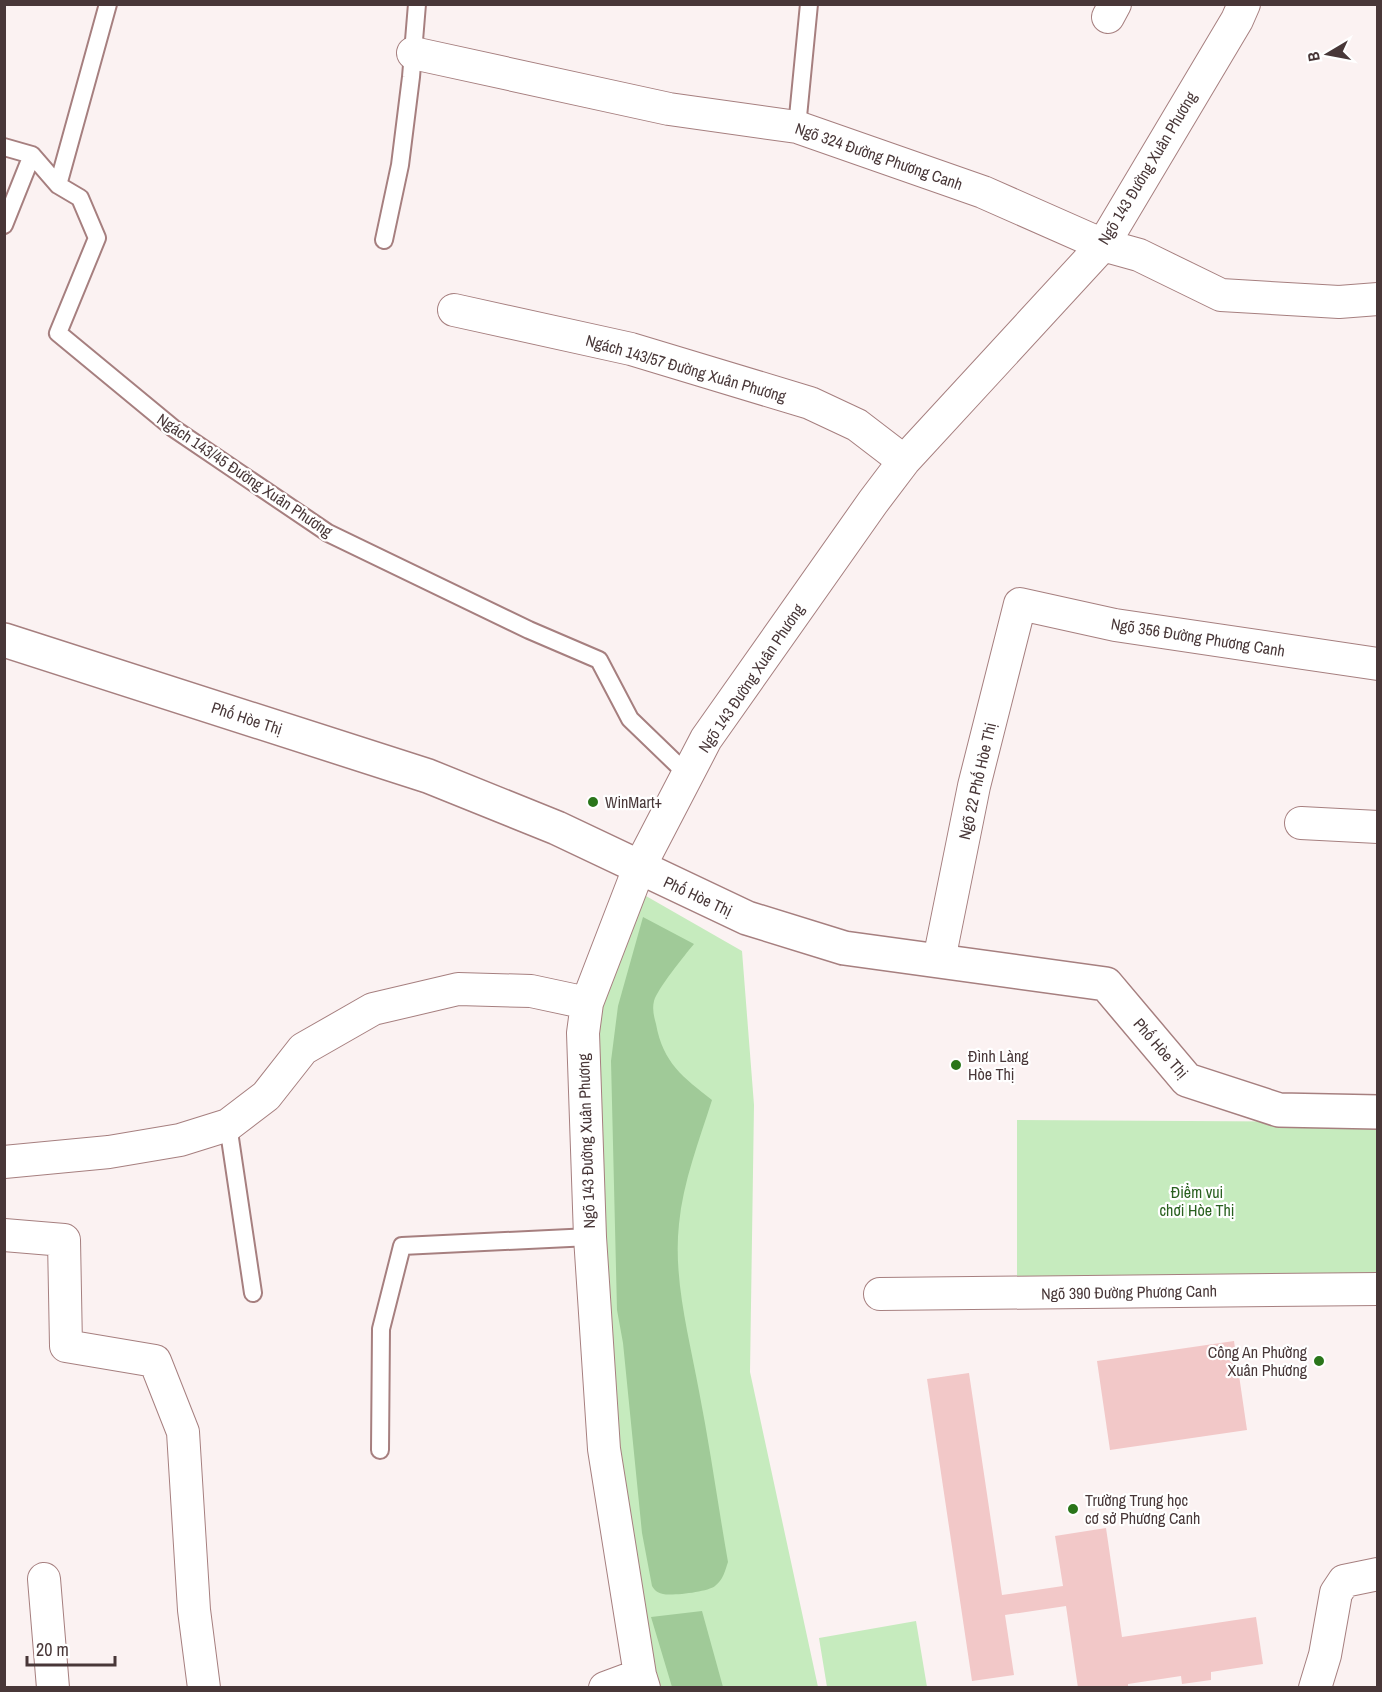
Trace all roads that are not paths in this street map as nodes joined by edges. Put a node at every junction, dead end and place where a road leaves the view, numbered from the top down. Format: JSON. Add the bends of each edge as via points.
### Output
{"nodes":[{"id":1,"x":108,"y":4,"type":"edge"},
{"id":2,"x":417,"y":4,"type":"edge"},
{"id":3,"x":809,"y":4,"type":"edge"},
{"id":4,"x":1244,"y":4,"type":"edge"},
{"id":5,"x":413,"y":53,"type":"junction"},
{"id":6,"x":797,"y":127,"type":"junction"},
{"id":7,"x":4,"y":147,"type":"edge"},
{"id":8,"x":32,"y":155,"type":"junction"},
{"id":9,"x":58,"y":185,"type":"junction"},
{"id":10,"x":4,"y":225,"type":"edge"},
{"id":11,"x":384,"y":240,"type":"dead end"},
{"id":12,"x":1103,"y":245,"type":"junction"},
{"id":13,"x":1377,"y":299,"type":"edge"},
{"id":14,"x":454,"y":310,"type":"dead end"},
{"id":15,"x":904,"y":461,"type":"junction"},
{"id":16,"x":1020,"y":604,"type":"joint"},
{"id":17,"x":4,"y":640,"type":"edge"},
{"id":18,"x":1377,"y":664,"type":"edge"},
{"id":19,"x":688,"y":775,"type":"junction"},
{"id":20,"x":1300,"y":823,"type":"dead end"},
{"id":21,"x":1377,"y":827,"type":"edge"},
{"id":22,"x":639,"y":868,"type":"junction"},
{"id":23,"x":939,"y":960,"type":"junction"},
{"id":24,"x":587,"y":1003,"type":"junction"},
{"id":25,"x":1377,"y":1112,"type":"edge"},
{"id":26,"x":228,"y":1125,"type":"junction"},
{"id":27,"x":4,"y":1162,"type":"edge"},
{"id":28,"x":4,"y":1235,"type":"edge"},
{"id":29,"x":590,"y":1237,"type":"junction"},
{"id":30,"x":1377,"y":1289,"type":"edge"},
{"id":31,"x":254,"y":1293,"type":"dead end"},
{"id":32,"x":880,"y":1294,"type":"dead end"},
{"id":33,"x":380,"y":1450,"type":"dead end"},
{"id":34,"x":1377,"y":1574,"type":"edge"},
{"id":35,"x":44,"y":1579,"type":"dead end"},
{"id":36,"x":642,"y":1681,"type":"edge"},
{"id":37,"x":53,"y":1688,"type":"edge"},
{"id":38,"x":204,"y":1688,"type":"edge"},
{"id":39,"x":605,"y":1688,"type":"edge"},
{"id":40,"x":1315,"y":1688,"type":"edge"}],
"edges":[{"from":1,"to":9,"type":"lane"},
{"from":2,"to":5,"type":"lane"},
{"from":3,"to":6,"type":"lane"},
{"from":4,"to":12,"type":"street","name":"Ngõ 143 Đường Xuân Phương"},
{"from":5,"to":6,"type":"street","name":"Ngõ 324 Đường Phương Canh","via":[[669,109]]},
{"from":5,"to":11,"type":"lane","via":[[400,165]]},
{"from":6,"to":12,"type":"street","name":"Ngõ 324 Đường Phương Canh","via":[[983,192]]},
{"from":7,"to":8,"type":"lane"},
{"from":8,"to":9,"type":"lane","name":"Ngách 143/45 Đường Xuân Phương"},
{"from":8,"to":10,"type":"lane"},
{"from":9,"to":19,"type":"lane","name":"Ngách 143/45 Đường Xuân Phương","via":[[80,198],[97,238],[58,333],[173,428],[328,533],[599,660],[630,718]]},
{"from":12,"to":13,"type":"street","name":"Ngõ 324 Đường Phương Canh","via":[[1139,255],[1221,295],[1339,302]]},
{"from":12,"to":15,"type":"street","name":"Ngõ 143 Đường Xuân Phương"},
{"from":14,"to":15,"type":"street","name":"Ngách 143/57 Đường Xuân Phương","via":[[632,349],[810,403],[857,425]]},
{"from":15,"to":19,"type":"street","name":"Ngõ 143 Đường Xuân Phương","via":[[706,740]]},
{"from":16,"to":18,"type":"street","name":"Ngõ 356 Đường Phương Canh","via":[[1115,626]]},
{"from":16,"to":23,"type":"street","name":"Ngõ 22 Phố Hòe Thị","via":[[974,786]]},
{"from":17,"to":22,"type":"street","name":"Phố Hòe Thị","via":[[428,776],[557,828]]},
{"from":19,"to":22,"type":"street","name":"Ngõ 143 Đường Xuân Phương"},
{"from":20,"to":21,"type":"street"},
{"from":22,"to":23,"type":"street","name":"Phố Hòe Thị","via":[[747,918],[844,948]]},
{"from":22,"to":24,"type":"street","name":"Ngõ 143 Đường Xuân Phương"},
{"from":23,"to":25,"type":"street","name":"Phố Hòe Thị","via":[[1106,984],[1187,1080],[1280,1110]]},
{"from":24,"to":26,"type":"street","via":[[531,990],[458,989],[374,1010],[303,1049],[266,1096]]},
{"from":24,"to":29,"type":"street","name":"Ngõ 143 Đường Xuân Phương","via":[[583,1033]]},
{"from":26,"to":27,"type":"street","via":[[180,1140],[109,1152]]},
{"from":26,"to":31,"type":"lane"},
{"from":28,"to":38,"type":"street","via":[[64,1240],[66,1346],[155,1361],[183,1432],[194,1610]]},
{"from":29,"to":33,"type":"lane","via":[[402,1246],[381,1329]]},
{"from":29,"to":36,"type":"street","name":"Ngõ 143 Đường Xuân Phương","via":[[604,1449]]},
{"from":30,"to":32,"type":"street","name":"Ngõ 390 Đường Phương Canh"},
{"from":34,"to":40,"type":"street","via":[[1344,1581],[1335,1593]]},
{"from":35,"to":37,"type":"street"},
{"from":36,"to":39,"type":"street"}]}
